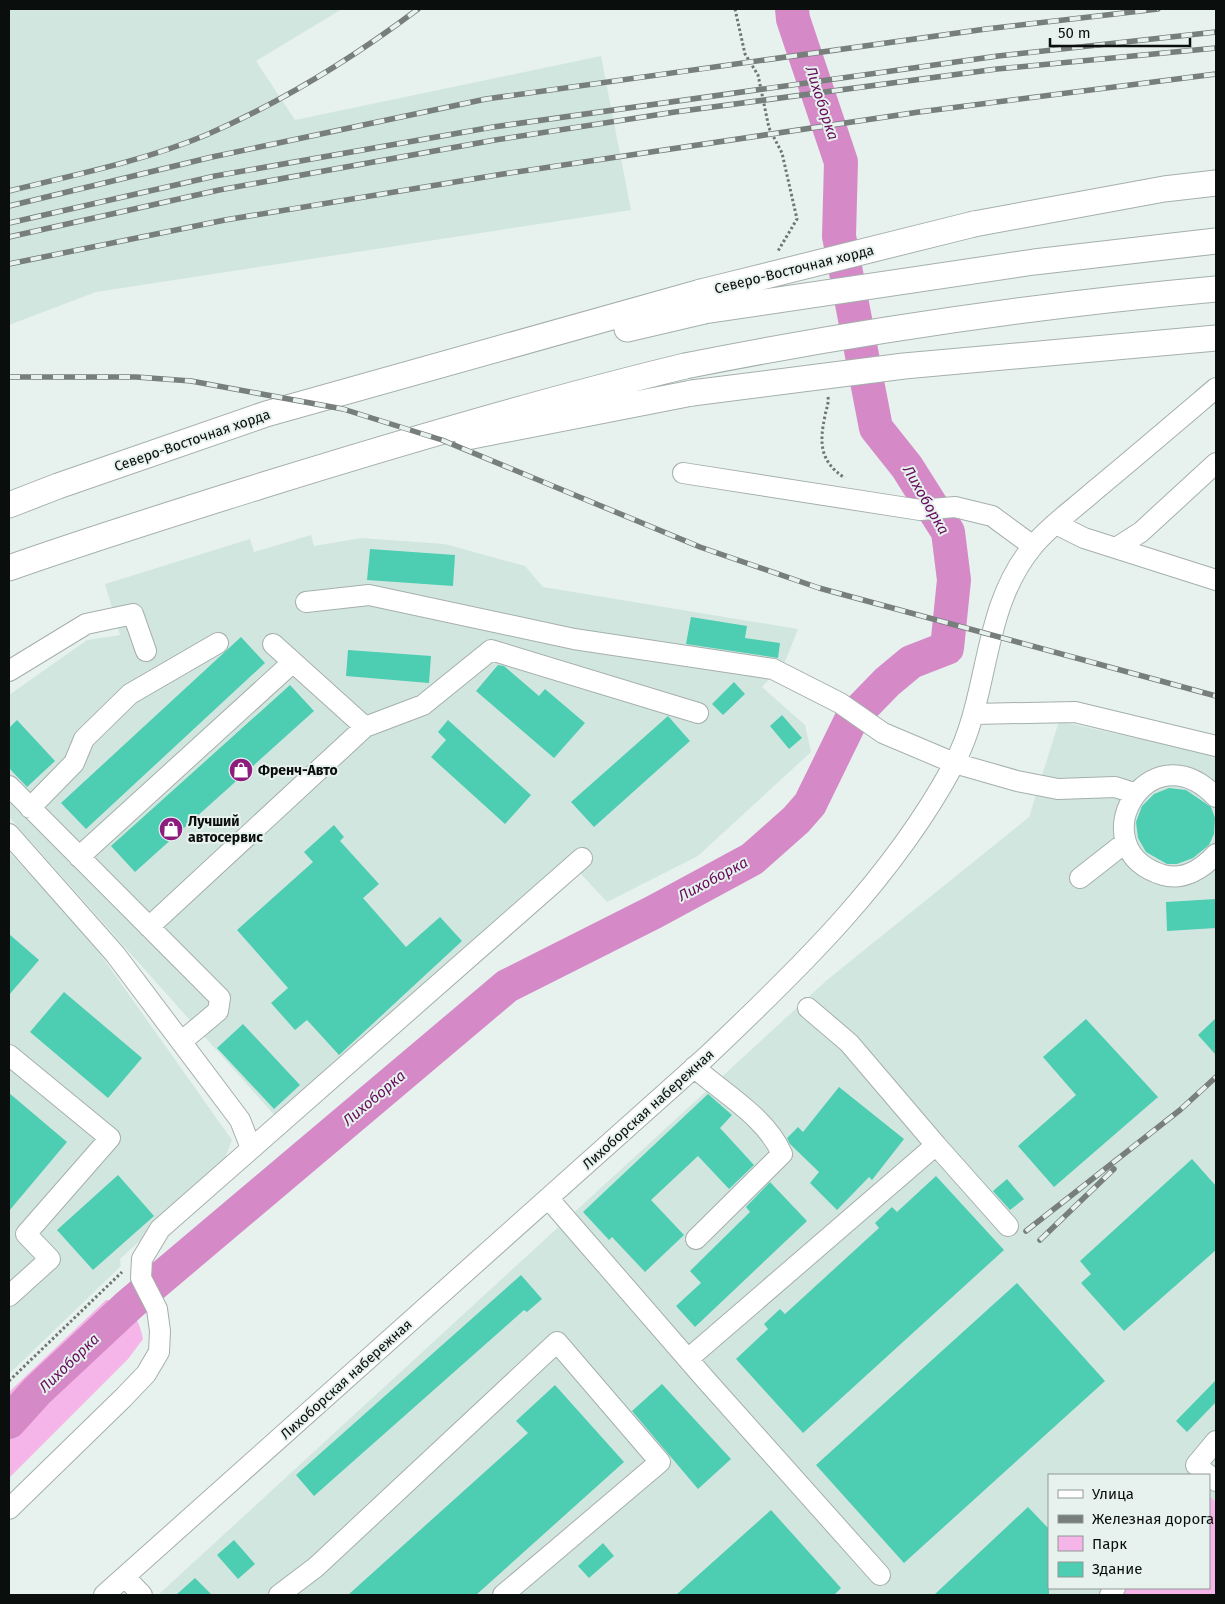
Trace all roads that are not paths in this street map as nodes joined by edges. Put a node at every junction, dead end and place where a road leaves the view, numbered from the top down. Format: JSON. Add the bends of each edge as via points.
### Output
{"nodes":[{"id":1,"x":1216,"y":183,"type":"edge"},
{"id":2,"x":1216,"y":241,"type":"edge"},
{"id":3,"x":1216,"y":289,"type":"edge"},
{"id":4,"x":703,"y":302,"type":"junction"},
{"id":5,"x":1216,"y":338,"type":"edge"},
{"id":6,"x":1216,"y":388,"type":"edge"},
{"id":7,"x":373,"y":451,"type":"junction"},
{"id":8,"x":1216,"y":463,"type":"edge"},
{"id":9,"x":683,"y":473,"type":"dead end"},
{"id":10,"x":9,"y":505,"type":"edge"},
{"id":11,"x":1056,"y":524,"type":"junction"},
{"id":12,"x":1033,"y":546,"type":"junction"},
{"id":13,"x":1116,"y":548,"type":"junction"},
{"id":14,"x":9,"y":568,"type":"edge"},
{"id":15,"x":1216,"y":580,"type":"edge"},
{"id":16,"x":306,"y":602,"type":"dead end"},
{"id":17,"x":218,"y":643,"type":"dead end"},
{"id":18,"x":274,"y":644,"type":"dead end"},
{"id":19,"x":146,"y":651,"type":"dead end"},
{"id":20,"x":293,"y":662,"type":"junction"},
{"id":21,"x":9,"y":671,"type":"edge"},
{"id":22,"x":698,"y":713,"type":"dead end"},
{"id":23,"x":973,"y":714,"type":"junction"},
{"id":24,"x":365,"y":727,"type":"junction"},
{"id":25,"x":1216,"y":746,"type":"edge"},
{"id":26,"x":954,"y":763,"type":"junction"},
{"id":27,"x":9,"y":786,"type":"edge"},
{"id":28,"x":1134,"y":793,"type":"junction"},
{"id":29,"x":1216,"y":797,"type":"edge"},
{"id":30,"x":30,"y":808,"type":"junction"},
{"id":31,"x":9,"y":834,"type":"edge"},
{"id":32,"x":1126,"y":842,"type":"junction"},
{"id":33,"x":1216,"y":854,"type":"edge"},
{"id":34,"x":79,"y":856,"type":"junction"},
{"id":35,"x":582,"y":858,"type":"dead end"},
{"id":36,"x":1080,"y":878,"type":"dead end"},
{"id":37,"x":149,"y":927,"type":"junction"},
{"id":38,"x":808,"y":1008,"type":"dead end"},
{"id":39,"x":181,"y":1042,"type":"junction"},
{"id":40,"x":9,"y":1056,"type":"edge"},
{"id":41,"x":694,"y":1068,"type":"junction"},
{"id":42,"x":936,"y":1146,"type":"junction"},
{"id":43,"x":252,"y":1148,"type":"junction"},
{"id":44,"x":548,"y":1198,"type":"junction"},
{"id":45,"x":1008,"y":1226,"type":"dead end"},
{"id":46,"x":696,"y":1239,"type":"dead end"},
{"id":47,"x":9,"y":1296,"type":"edge"},
{"id":48,"x":688,"y":1358,"type":"junction"},
{"id":49,"x":1216,"y":1441,"type":"edge"},
{"id":50,"x":1192,"y":1470,"type":"edge"},
{"id":51,"x":9,"y":1509,"type":"edge"},
{"id":52,"x":880,"y":1575,"type":"dead end"},
{"id":53,"x":125,"y":1577,"type":"junction"},
{"id":54,"x":104,"y":1595,"type":"edge"},
{"id":55,"x":142,"y":1595,"type":"edge"},
{"id":56,"x":279,"y":1595,"type":"edge"},
{"id":57,"x":503,"y":1595,"type":"edge"}],
"edges":[{"from":1,"to":4,"type":"main road","name":"Северо-Восточная хорда","bridge":true,"via":[[1164,189],[974,224]]},
{"from":2,"to":4,"type":"main road","name":"Северо-Восточная хорда","bridge":true},
{"from":3,"to":7,"type":"main road","bridge":true,"via":[[1038,307],[808,342],[685,366],[567,395]]},
{"from":4,"to":10,"type":"main road","name":"Северо-Восточная хорда","via":[[266,414]]},
{"from":5,"to":7,"type":"main road","bridge":true,"via":[[904,366],[692,393],[496,433]]},
{"from":6,"to":11,"type":"street","name":"Лихоборская набережная"},
{"from":7,"to":14,"type":"main road","via":[[92,538]]},
{"from":8,"to":13,"type":"street","via":[[1141,532]]},
{"from":9,"to":12,"type":"street","via":[[920,510],[955,508],[992,516]]},
{"from":11,"to":12,"type":"street","name":"Лихоборская набережная"},
{"from":11,"to":13,"type":"street","via":[[1084,538]]},
{"from":12,"to":23,"type":"street","name":"Лихоборская набережная","via":[[1005,588]]},
{"from":13,"to":15,"type":"street"},
{"from":16,"to":26,"type":"street","via":[[370,596],[574,640],[773,669],[840,703],[884,733]]},
{"from":17,"to":30,"type":"street","via":[[130,694],[84,739],[74,763]]},
{"from":18,"to":20,"type":"street"},
{"from":19,"to":21,"type":"street","via":[[133,614],[86,624]]},
{"from":20,"to":24,"type":"street"},
{"from":20,"to":34,"type":"street"},
{"from":22,"to":24,"type":"street","via":[[491,650],[423,705]]},
{"from":23,"to":25,"type":"street","via":[[1075,712]]},
{"from":23,"to":26,"type":"street","name":"Лихоборская набережная"},
{"from":24,"to":37,"type":"street"},
{"from":26,"to":28,"type":"street","via":[[1058,789],[1115,787]]},
{"from":26,"to":41,"type":"street","name":"Лихоборская набережная","via":[[913,828],[859,902],[782,985]]},
{"from":27,"to":30,"type":"street"},
{"from":28,"to":29,"type":"street","via":[[1149,781],[1177,775],[1204,784]]},
{"from":28,"to":32,"type":"street","via":[[1124,817]]},
{"from":30,"to":34,"type":"street"},
{"from":31,"to":39,"type":"street","via":[[115,954]]},
{"from":32,"to":33,"type":"street","via":[[1136,859],[1150,871],[1169,876],[1188,874],[1205,866]]},
{"from":32,"to":36,"type":"street"},
{"from":34,"to":37,"type":"street"},
{"from":35,"to":43,"type":"street"},
{"from":37,"to":39,"type":"street","via":[[220,998],[218,1011]]},
{"from":38,"to":42,"type":"street","via":[[849,1043]]},
{"from":39,"to":43,"type":"street","via":[[240,1120]]},
{"from":40,"to":47,"type":"street","via":[[110,1138],[26,1234],[50,1259]]},
{"from":41,"to":44,"type":"street","name":"Лихоборская набережная"},
{"from":41,"to":46,"type":"street","via":[[764,1125],[782,1154]]},
{"from":42,"to":45,"type":"street"},
{"from":42,"to":48,"type":"street"},
{"from":43,"to":51,"type":"street","via":[[160,1229],[141,1269],[157,1309],[160,1331],[159,1352],[146,1374]]},
{"from":44,"to":48,"type":"street"},
{"from":44,"to":53,"type":"street","name":"Лихоборская набережная"},
{"from":48,"to":52,"type":"street"},
{"from":49,"to":50,"type":"street"},
{"from":53,"to":54,"type":"street","name":"Лихоборская набережная"},
{"from":53,"to":55,"type":"street"},
{"from":56,"to":57,"type":"street","via":[[316,1567],[558,1342],[660,1462]]}]}
